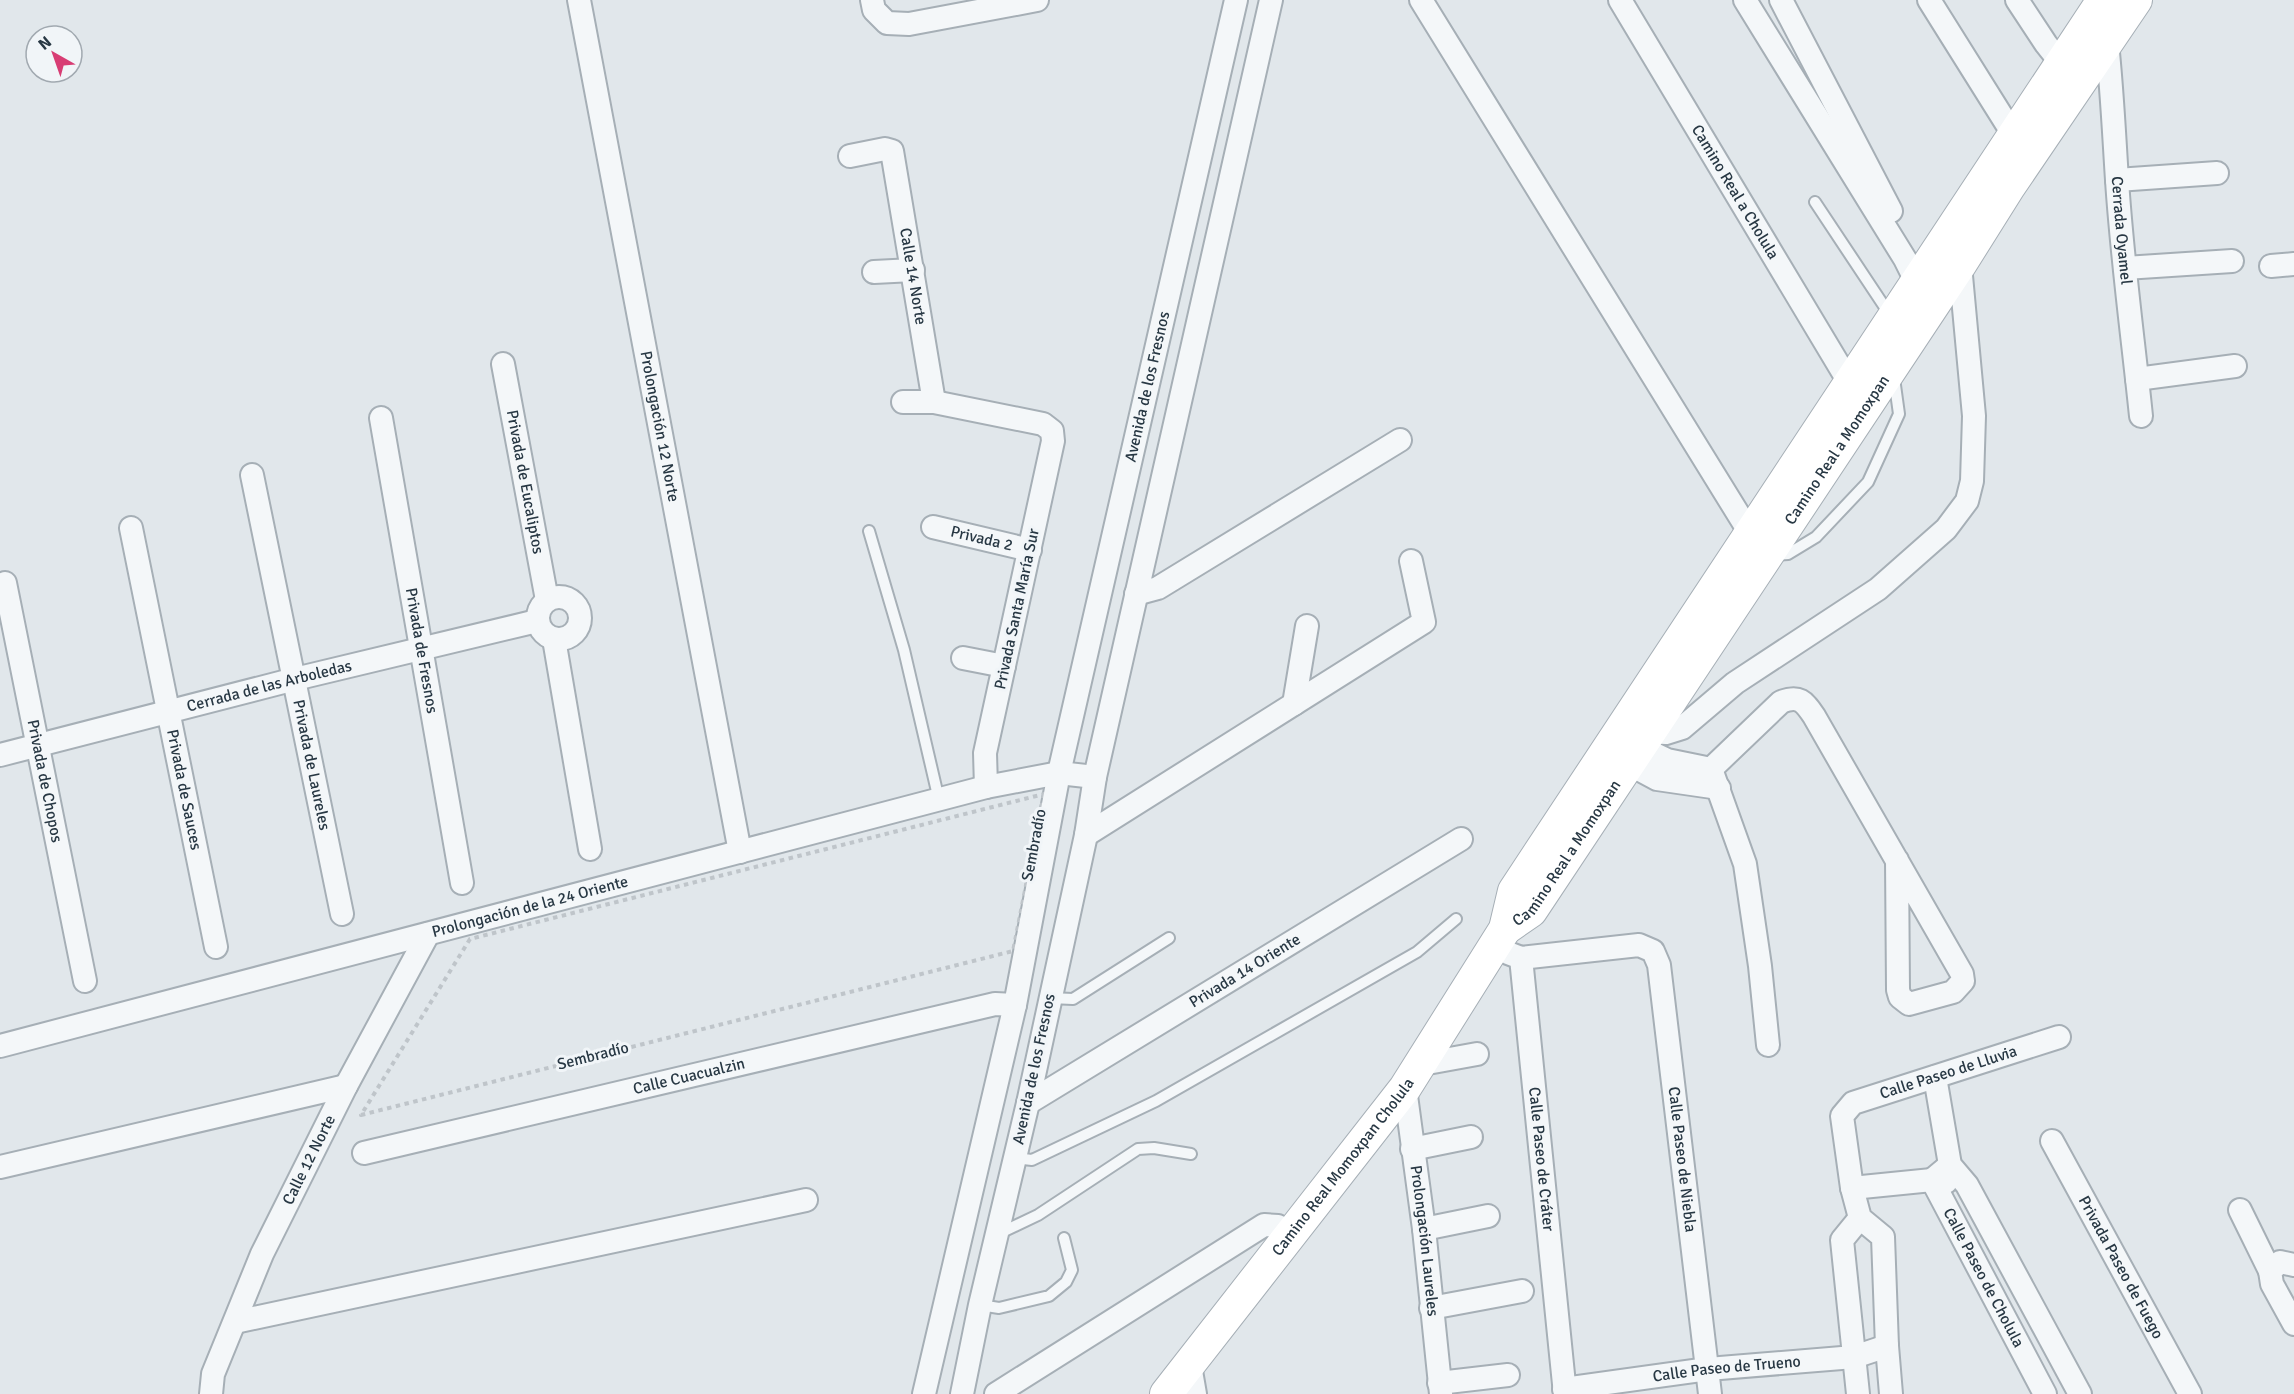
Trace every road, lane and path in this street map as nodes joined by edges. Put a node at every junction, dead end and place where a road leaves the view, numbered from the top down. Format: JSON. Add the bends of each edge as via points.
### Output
{"nodes":[{"id":1,"x":579,"y":0,"type":"edge"},
{"id":2,"x":872,"y":0,"type":"edge"},
{"id":3,"x":1037,"y":0,"type":"edge"},
{"id":4,"x":1236,"y":0,"type":"edge"},
{"id":5,"x":1271,"y":0,"type":"edge"},
{"id":6,"x":1421,"y":0,"type":"edge"},
{"id":7,"x":1620,"y":0,"type":"edge"},
{"id":8,"x":1745,"y":0,"type":"edge"},
{"id":9,"x":1781,"y":0,"type":"edge"},
{"id":10,"x":1929,"y":0,"type":"edge"},
{"id":11,"x":2018,"y":0,"type":"edge"},
{"id":12,"x":2103,"y":0,"type":"edge"},
{"id":13,"x":2136,"y":0,"type":"edge"},
{"id":14,"x":2107,"y":43,"type":"junction"},
{"id":15,"x":2061,"y":63,"type":"junction"},
{"id":16,"x":2013,"y":134,"type":"junction"},
{"id":17,"x":850,"y":156,"type":"dead end"},
{"id":18,"x":2217,"y":173,"type":"dead end"},
{"id":19,"x":1999,"y":179,"type":"junction"},
{"id":20,"x":2117,"y":180,"type":"junction"},
{"id":21,"x":1815,"y":202,"type":"dead end"},
{"id":22,"x":2232,"y":261,"type":"dead end"},
{"id":23,"x":2294,"y":264,"type":"edge"},
{"id":24,"x":1960,"y":265,"type":"junction"},
{"id":25,"x":2271,"y":266,"type":"dead end"},
{"id":26,"x":2125,"y":268,"type":"junction"},
{"id":27,"x":913,"y":270,"type":"junction"},
{"id":28,"x":874,"y":272,"type":"dead end"},
{"id":29,"x":1919,"y":275,"type":"junction"},
{"id":30,"x":1892,"y":317,"type":"junction"},
{"id":31,"x":503,"y":364,"type":"dead end"},
{"id":32,"x":1893,"y":366,"type":"junction"},
{"id":33,"x":2235,"y":366,"type":"dead end"},
{"id":34,"x":2137,"y":379,"type":"junction"},
{"id":35,"x":1850,"y":382,"type":"junction"},
{"id":36,"x":903,"y":402,"type":"dead end"},
{"id":37,"x":934,"y":402,"type":"junction"},
{"id":38,"x":2141,"y":416,"type":"dead end"},
{"id":39,"x":381,"y":418,"type":"dead end"},
{"id":40,"x":1400,"y":440,"type":"dead end"},
{"id":41,"x":252,"y":475,"type":"dead end"},
{"id":42,"x":933,"y":527,"type":"dead end"},
{"id":43,"x":130,"y":528,"type":"dead end"},
{"id":44,"x":869,"y":531,"type":"dead end"},
{"id":45,"x":1759,"y":544,"type":"junction"},
{"id":46,"x":1030,"y":550,"type":"junction"},
{"id":47,"x":1411,"y":561,"type":"dead end"},
{"id":48,"x":5,"y":584,"type":"dead end"},
{"id":49,"x":1136,"y":594,"type":"junction"},
{"id":50,"x":547,"y":600,"type":"junction"},
{"id":51,"x":537,"y":621,"type":"junction"},
{"id":52,"x":1307,"y":626,"type":"dead end"},
{"id":53,"x":554,"y":639,"type":"junction"},
{"id":54,"x":422,"y":647,"type":"junction"},
{"id":55,"x":963,"y":658,"type":"dead end"},
{"id":56,"x":1004,"y":666,"type":"junction"},
{"id":57,"x":295,"y":679,"type":"junction"},
{"id":58,"x":1294,"y":704,"type":"junction"},
{"id":59,"x":170,"y":712,"type":"junction"},
{"id":60,"x":38,"y":743,"type":"junction"},
{"id":61,"x":1639,"y":748,"type":"junction"},
{"id":62,"x":0,"y":755,"type":"edge"},
{"id":63,"x":1059,"y":773,"type":"junction"},
{"id":64,"x":1095,"y":777,"type":"junction"},
{"id":65,"x":1715,"y":778,"type":"junction"},
{"id":66,"x":986,"y":787,"type":"junction"},
{"id":67,"x":939,"y":800,"type":"junction"},
{"id":68,"x":1086,"y":835,"type":"junction"},
{"id":69,"x":1461,"y":839,"type":"dead end"},
{"id":70,"x":590,"y":849,"type":"dead end"},
{"id":71,"x":740,"y":852,"type":"junction"},
{"id":72,"x":1897,"y":860,"type":"junction"},
{"id":73,"x":462,"y":883,"type":"dead end"},
{"id":74,"x":342,"y":914,"type":"dead end"},
{"id":75,"x":1456,"y":919,"type":"dead end"},
{"id":76,"x":428,"y":934,"type":"junction"},
{"id":77,"x":1169,"y":938,"type":"dead end"},
{"id":78,"x":1507,"y":945,"type":"junction"},
{"id":79,"x":216,"y":946,"type":"dead end"},
{"id":80,"x":85,"y":981,"type":"dead end"},
{"id":81,"x":1050,"y":998,"type":"junction"},
{"id":82,"x":1015,"y":1005,"type":"junction"},
{"id":83,"x":2059,"y":1037,"type":"dead end"},
{"id":84,"x":1768,"y":1045,"type":"dead end"},
{"id":85,"x":0,"y":1046,"type":"edge"},
{"id":86,"x":1477,"y":1054,"type":"dead end"},
{"id":87,"x":1413,"y":1076,"type":"junction"},
{"id":88,"x":1935,"y":1077,"type":"junction"},
{"id":89,"x":346,"y":1086,"type":"junction"},
{"id":90,"x":1028,"y":1103,"type":"junction"},
{"id":91,"x":361,"y":1115,"type":"joint"},
{"id":92,"x":1471,"y":1137,"type":"dead end"},
{"id":93,"x":2052,"y":1142,"type":"dead end"},
{"id":94,"x":1412,"y":1149,"type":"junction"},
{"id":95,"x":364,"y":1153,"type":"dead end"},
{"id":96,"x":1191,"y":1154,"type":"dead end"},
{"id":97,"x":1015,"y":1158,"type":"junction"},
{"id":98,"x":1950,"y":1165,"type":"junction"},
{"id":99,"x":0,"y":1167,"type":"edge"},
{"id":100,"x":1932,"y":1180,"type":"junction"},
{"id":101,"x":1967,"y":1185,"type":"junction"},
{"id":102,"x":1852,"y":1188,"type":"junction"},
{"id":103,"x":806,"y":1200,"type":"dead end"},
{"id":104,"x":2240,"y":1210,"type":"dead end"},
{"id":105,"x":1488,"y":1216,"type":"dead end"},
{"id":106,"x":1860,"y":1218,"type":"junction"},
{"id":107,"x":1424,"y":1229,"type":"junction"},
{"id":108,"x":1292,"y":1234,"type":"junction"},
{"id":109,"x":995,"y":1235,"type":"junction"},
{"id":110,"x":1065,"y":1238,"type":"dead end"},
{"id":111,"x":2294,"y":1265,"type":"edge"},
{"id":112,"x":2270,"y":1271,"type":"junction"},
{"id":113,"x":1521,"y":1291,"type":"dead end"},
{"id":114,"x":980,"y":1305,"type":"junction"},
{"id":115,"x":1431,"y":1308,"type":"junction"},
{"id":116,"x":235,"y":1322,"type":"junction"},
{"id":117,"x":2294,"y":1324,"type":"edge"},
{"id":118,"x":1887,"y":1346,"type":"junction"},
{"id":119,"x":1854,"y":1357,"type":"junction"},
{"id":120,"x":1708,"y":1369,"type":"junction"},
{"id":121,"x":1508,"y":1375,"type":"dead end"},
{"id":122,"x":1192,"y":1380,"type":"edge"},
{"id":123,"x":1440,"y":1389,"type":"edge"},
{"id":124,"x":1565,"y":1391,"type":"edge"},
{"id":125,"x":211,"y":1394,"type":"edge"},
{"id":126,"x":924,"y":1394,"type":"edge"},
{"id":127,"x":962,"y":1394,"type":"edge"},
{"id":128,"x":996,"y":1394,"type":"edge"},
{"id":129,"x":1166,"y":1394,"type":"edge"},
{"id":130,"x":1710,"y":1394,"type":"edge"},
{"id":131,"x":1858,"y":1394,"type":"edge"},
{"id":132,"x":1891,"y":1394,"type":"edge"},
{"id":133,"x":2045,"y":1394,"type":"edge"},
{"id":134,"x":2080,"y":1394,"type":"edge"},
{"id":135,"x":2190,"y":1394,"type":"edge"}],
"edges":[{"from":1,"to":71,"type":"street","name":"Prolongación 12 Norte"},
{"from":2,"to":3,"type":"street","via":[[874,10],[887,23],[909,24]]},
{"from":4,"to":63,"type":"street","name":"Avenida de los Fresnos"},
{"from":5,"to":49,"type":"street","name":"Avenida de los Fresnos"},
{"from":6,"to":45,"type":"street"},
{"from":7,"to":35,"type":"street","name":"Camino Real a Cholula"},
{"from":8,"to":29,"type":"street","via":[[1905,259]]},
{"from":9,"to":29,"type":"street"},
{"from":10,"to":16,"type":"street"},
{"from":11,"to":15,"type":"street"},
{"from":12,"to":15,"type":"street","name":"Camino Real a Momoxpan"},
{"from":13,"to":14,"type":"street","name":"Camino Real a Momoxpan"},
{"from":14,"to":19,"type":"street","name":"Camino Real a Momoxpan"},
{"from":14,"to":20,"type":"street","name":"Cerrada Oyamel"},
{"from":15,"to":16,"type":"street","name":"Camino Real a Momoxpan"},
{"from":16,"to":19,"type":"street","name":"Camino Real a Momoxpan"},
{"from":17,"to":27,"type":"street","name":"Calle 14 Norte","via":[[892,151]]},
{"from":18,"to":20,"type":"street"},
{"from":19,"to":24,"type":"street","name":"Camino Real a Momoxpan"},
{"from":19,"to":29,"type":"street","name":"Camino Real a Momoxpan"},
{"from":20,"to":26,"type":"street","name":"Cerrada Oyamel"},
{"from":21,"to":30,"type":"lane"},
{"from":22,"to":26,"type":"street"},
{"from":23,"to":25,"type":"street"},
{"from":24,"to":32,"type":"street","name":"Camino Real a Momoxpan"},
{"from":24,"to":61,"type":"street","via":[[1974,416],[1972,481],[1967,501],[1946,529],[1878,589],[1735,683],[1682,728]]},
{"from":26,"to":34,"type":"street","name":"Cerrada Oyamel"},
{"from":27,"to":28,"type":"street"},
{"from":27,"to":37,"type":"street","name":"Calle 14 Norte"},
{"from":29,"to":30,"type":"street","name":"Camino Real a Momoxpan"},
{"from":30,"to":35,"type":"street","name":"Camino Real a Momoxpan"},
{"from":31,"to":50,"type":"street","name":"Privada de Eucaliptos"},
{"from":32,"to":45,"type":"street","name":"Camino Real a Momoxpan"},
{"from":32,"to":45,"type":"lane","via":[[1899,414],[1868,482],[1816,537],[1788,554]]},
{"from":33,"to":34,"type":"street"},
{"from":34,"to":38,"type":"street","name":"Cerrada Oyamel"},
{"from":35,"to":45,"type":"street","name":"Camino Real a Momoxpan"},
{"from":36,"to":37,"type":"street"},
{"from":37,"to":46,"type":"street","name":"Privada Santa María Sur","via":[[1043,424],[1052,431]]},
{"from":39,"to":54,"type":"street","name":"Privada de Fresnos"},
{"from":40,"to":49,"type":"street","via":[[1158,588]]},
{"from":41,"to":57,"type":"street","name":"Privada de Laureles"},
{"from":42,"to":46,"type":"street","name":"Privada 2"},
{"from":43,"to":59,"type":"street","name":"Privada de Sauces"},
{"from":44,"to":67,"type":"lane","via":[[904,650]]},
{"from":45,"to":61,"type":"street","name":"Camino Real a Momoxpan"},
{"from":45,"to":78,"type":"street","name":"Camino Real a Momoxpan","via":[[1514,891]]},
{"from":46,"to":56,"type":"street","name":"Privada Santa María Sur"},
{"from":47,"to":58,"type":"street","via":[[1424,622]]},
{"from":48,"to":60,"type":"street","name":"Privada de Chopos"},
{"from":49,"to":64,"type":"street","name":"Avenida de los Fresnos"},
{"from":50,"to":51,"type":"street"},
{"from":50,"to":53,"type":"street","via":[[558,596],[570,599],[578,608],[580,620],[576,631],[566,638]]},
{"from":51,"to":53,"type":"street","via":[[540,629]]},
{"from":51,"to":54,"type":"street","name":"Cerrada de las Arboledas"},
{"from":52,"to":58,"type":"street"},
{"from":53,"to":70,"type":"street"},
{"from":54,"to":57,"type":"street","name":"Cerrada de las Arboledas"},
{"from":54,"to":73,"type":"street","name":"Privada de Fresnos"},
{"from":55,"to":56,"type":"street"},
{"from":56,"to":66,"type":"street","name":"Privada Santa María Sur","via":[[986,753]]},
{"from":57,"to":59,"type":"street","name":"Cerrada de las Arboledas"},
{"from":57,"to":74,"type":"street","name":"Privada de Laureles"},
{"from":58,"to":68,"type":"street"},
{"from":59,"to":60,"type":"street","name":"Cerrada de las Arboledas"},
{"from":59,"to":79,"type":"street","name":"Privada de Sauces"},
{"from":60,"to":62,"type":"street","name":"Cerrada de las Arboledas"},
{"from":60,"to":80,"type":"street","name":"Privada de Chopos"},
{"from":61,"to":65,"type":"street","via":[[1657,779]]},
{"from":61,"to":78,"type":"street","name":"Camino Real a Momoxpan"},
{"from":63,"to":64,"type":"street"},
{"from":63,"to":66,"type":"street","name":"Prolongación de la 24 Oriente"},
{"from":63,"to":82,"type":"street","name":"Avenida de los Fresnos"},
{"from":64,"to":68,"type":"street","name":"Avenida de los Fresnos"},
{"from":65,"to":72,"type":"street","via":[[1781,702],[1801,700]]},
{"from":65,"to":84,"type":"street","via":[[1745,864]]},
{"from":66,"to":67,"type":"street","name":"Prolongación de la 24 Oriente"},
{"from":67,"to":71,"type":"street","name":"Prolongación de la 24 Oriente"},
{"from":68,"to":81,"type":"street","name":"Avenida de los Fresnos"},
{"from":69,"to":90,"type":"street","name":"Privada 14 Oriente"},
{"from":71,"to":76,"type":"street","name":"Prolongación de la 24 Oriente"},
{"from":72,"to":72,"type":"street","via":[[1898,990],[1899,997],[1909,1004],[1953,992],[1963,981]]},
{"from":75,"to":97,"type":"lane","via":[[1417,952],[1156,1101],[1032,1160]]},
{"from":76,"to":85,"type":"street","name":"Prolongación de la 24 Oriente"},
{"from":76,"to":89,"type":"street","name":"Calle 12 Norte"},
{"from":77,"to":81,"type":"lane","via":[[1073,999]]},
{"from":78,"to":87,"type":"street","name":"Camino Real Momoxpan Cholula"},
{"from":78,"to":120,"type":"street","name":"Calle Paseo de Niebla","via":[[1640,945],[1653,951],[1659,965]]},
{"from":78,"to":124,"type":"street","name":"Calle Paseo de Cráter"},
{"from":81,"to":90,"type":"street","name":"Avenida de los Fresnos"},
{"from":82,"to":95,"type":"street","name":"Calle Cuacualzin","via":[[994,1004]]},
{"from":82,"to":126,"type":"street","name":"Avenida de los Fresnos"},
{"from":83,"to":88,"type":"street","name":"Calle Paseo de Lluvia"},
{"from":86,"to":87,"type":"street"},
{"from":87,"to":94,"type":"street","name":"Prolongación Laureles"},
{"from":87,"to":108,"type":"street","name":"Camino Real Momoxpan Cholula"},
{"from":88,"to":98,"type":"street"},
{"from":88,"to":102,"type":"street","name":"Calle Paseo de Lluvia","via":[[1852,1103],[1842,1116]]},
{"from":89,"to":99,"type":"street"},
{"from":89,"to":116,"type":"street","name":"Calle 12 Norte","via":[[262,1254]]},
{"from":90,"to":97,"type":"street","name":"Avenida de los Fresnos"},
{"from":91,"to":91,"type":"path","name":"Sembradío","via":[[1013,951],[1044,794],[470,939]]},
{"from":92,"to":94,"type":"street"},
{"from":93,"to":135,"type":"street","name":"Privada Paseo de Fuego"},
{"from":94,"to":107,"type":"street","name":"Prolongación Laureles"},
{"from":96,"to":109,"type":"lane","via":[[1138,1149],[1038,1215]]},
{"from":97,"to":109,"type":"street","name":"Avenida de los Fresnos"},
{"from":98,"to":100,"type":"street"},
{"from":98,"to":101,"type":"street","name":"Calle Paseo de Cholula"},
{"from":100,"to":101,"type":"street"},
{"from":100,"to":102,"type":"street"},
{"from":100,"to":133,"type":"street","name":"Calle Paseo de Cholula"},
{"from":101,"to":134,"type":"street","name":"Calle Paseo de Cholula"},
{"from":102,"to":106,"type":"street"},
{"from":103,"to":116,"type":"street"},
{"from":104,"to":112,"type":"street"},
{"from":105,"to":107,"type":"street"},
{"from":106,"to":118,"type":"street","via":[[1884,1237]]},
{"from":106,"to":119,"type":"street","via":[[1842,1240]]},
{"from":107,"to":115,"type":"street","name":"Prolongación Laureles"},
{"from":108,"to":122,"type":"street","name":"Camino Real Momoxpan Cholula"},
{"from":108,"to":128,"type":"street","via":[[1278,1226],[1264,1225]]},
{"from":109,"to":114,"type":"street","name":"Avenida de los Fresnos"},
{"from":110,"to":114,"type":"lane","via":[[1072,1270],[1066,1282],[1049,1296],[999,1308]]},
{"from":111,"to":112,"type":"street","via":[[2280,1263]]},
{"from":112,"to":117,"type":"street","via":[[2272,1284]]},
{"from":113,"to":115,"type":"street"},
{"from":114,"to":127,"type":"street","name":"Avenida de los Fresnos"},
{"from":115,"to":123,"type":"street","name":"Prolongación Laureles"},
{"from":116,"to":125,"type":"street","name":"Calle 12 Norte","via":[[213,1374]]},
{"from":118,"to":119,"type":"street","name":"Calle Paseo de Trueno"},
{"from":118,"to":132,"type":"street"},
{"from":119,"to":120,"type":"street","name":"Calle Paseo de Trueno"},
{"from":119,"to":131,"type":"street"},
{"from":120,"to":124,"type":"street","name":"Calle Paseo de Trueno"},
{"from":120,"to":130,"type":"street","name":"Calle Paseo de Niebla"},
{"from":121,"to":123,"type":"street"},
{"from":122,"to":129,"type":"street","name":"Camino Real Momoxpan Cholula"}]}
